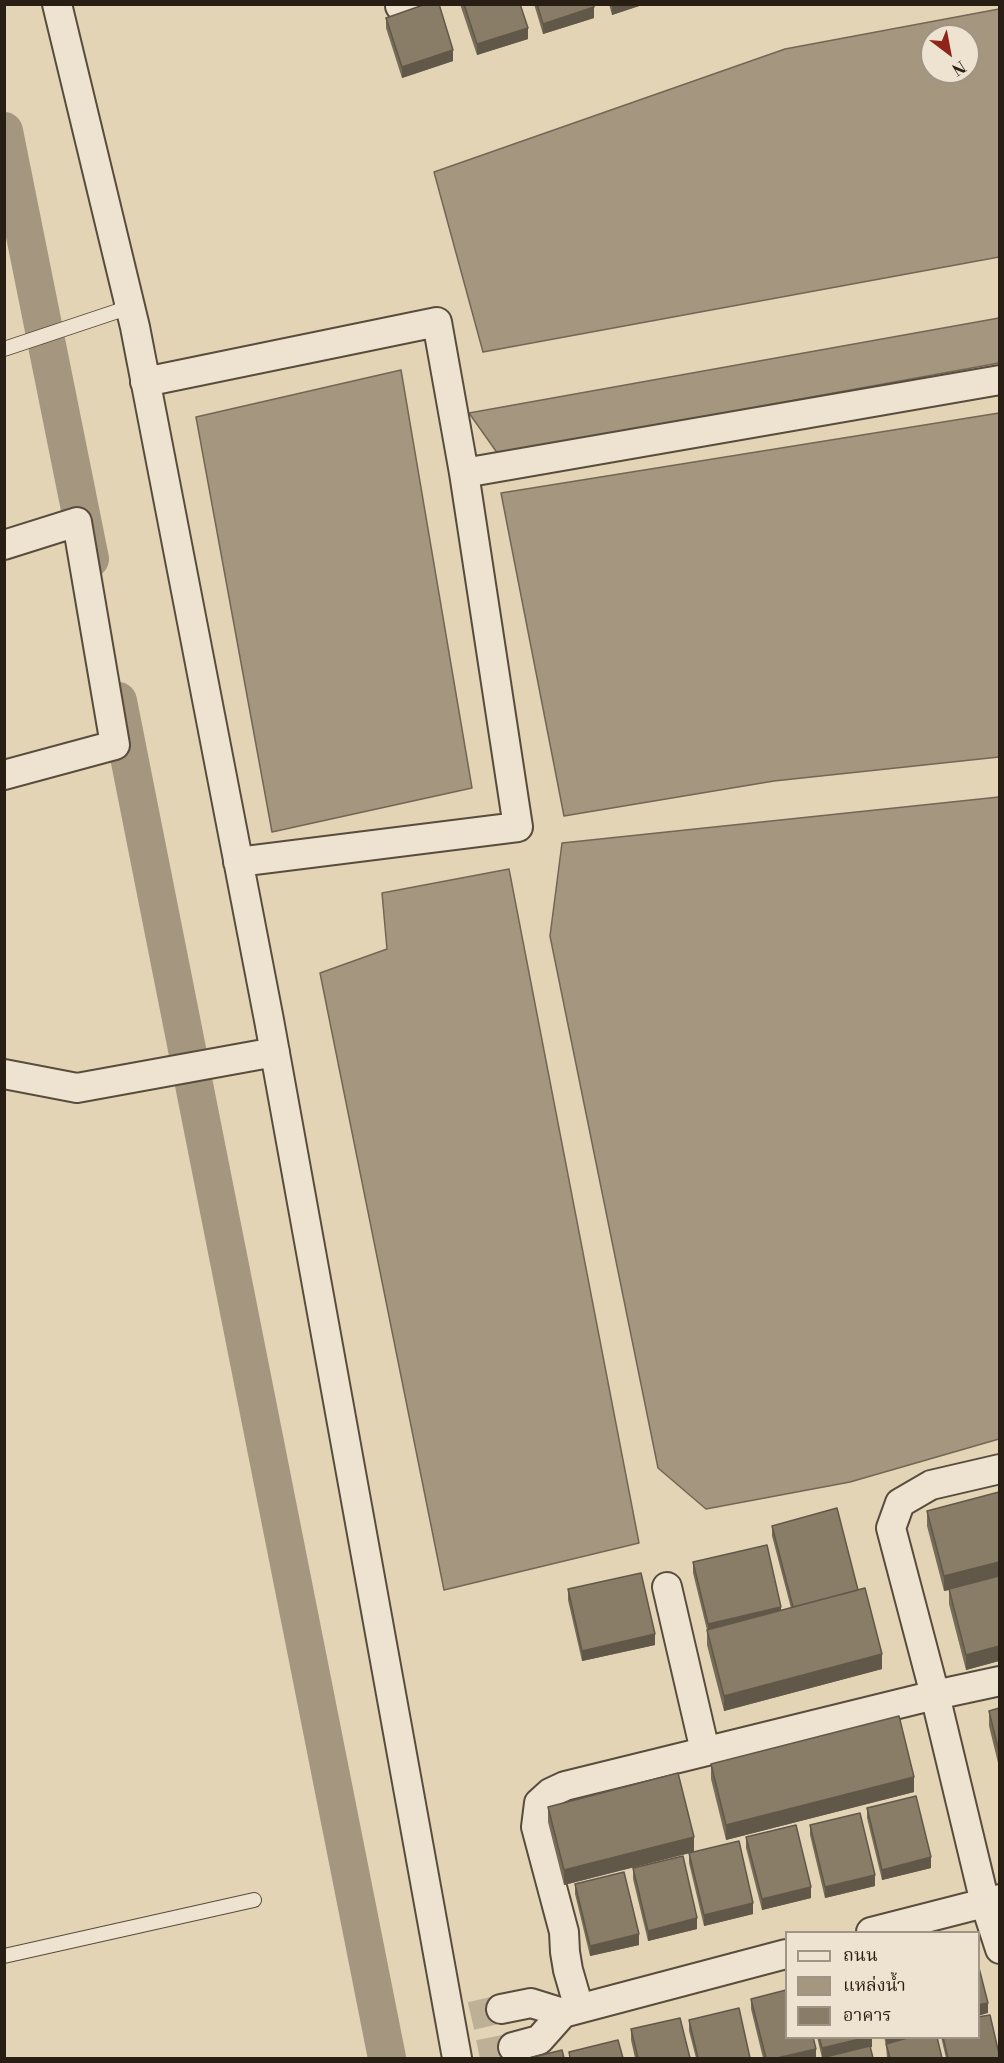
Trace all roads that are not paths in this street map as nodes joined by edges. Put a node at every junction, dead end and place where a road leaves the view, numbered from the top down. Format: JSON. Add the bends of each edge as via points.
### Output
{"nodes":[{"id":1,"x":57,"y":4,"type":"edge"},
{"id":2,"x":125,"y":309,"type":"junction"},
{"id":3,"x":4,"y":348,"type":"edge"},
{"id":4,"x":999,"y":380,"type":"edge"},
{"id":5,"x":145,"y":382,"type":"junction"},
{"id":6,"x":464,"y":473,"type":"junction"},
{"id":7,"x":4,"y":545,"type":"edge"},
{"id":8,"x":4,"y":775,"type":"edge"},
{"id":9,"x":238,"y":862,"type":"junction"},
{"id":10,"x":264,"y":1054,"type":"junction"},
{"id":11,"x":4,"y":1074,"type":"edge"},
{"id":12,"x":999,"y":1469,"type":"edge"},
{"id":13,"x":667,"y":1587,"type":"dead end"},
{"id":14,"x":999,"y":1681,"type":"edge"},
{"id":15,"x":935,"y":1695,"type":"junction"},
{"id":16,"x":705,"y":1751,"type":"junction"},
{"id":17,"x":254,"y":1900,"type":"dead end"},
{"id":18,"x":992,"y":1901,"type":"edge"},
{"id":19,"x":875,"y":1931,"type":"edge"},
{"id":20,"x":999,"y":1949,"type":"edge"},
{"id":21,"x":785,"y":1954,"type":"edge"},
{"id":22,"x":4,"y":1956,"type":"edge"},
{"id":23,"x":501,"y":2009,"type":"tunnel mouth"},
{"id":24,"x":571,"y":2010,"type":"junction"},
{"id":25,"x":513,"y":2047,"type":"tunnel mouth"},
{"id":26,"x":466,"y":2057,"type":"edge"}],
"edges":[{"from":1,"to":2,"type":"street"},
{"from":2,"to":3,"type":"lane"},
{"from":2,"to":5,"type":"street"},
{"from":4,"to":6,"type":"street"},
{"from":5,"to":6,"type":"street","via":[[437,322]]},
{"from":5,"to":9,"type":"street"},
{"from":6,"to":9,"type":"street","via":[[518,827]]},
{"from":7,"to":8,"type":"street","via":[[77,522],[115,745]]},
{"from":9,"to":10,"type":"street"},
{"from":10,"to":11,"type":"street","via":[[77,1088]]},
{"from":10,"to":26,"type":"street"},
{"from":12,"to":15,"type":"street","via":[[931,1485],[900,1503],[891,1528]]},
{"from":13,"to":16,"type":"street"},
{"from":14,"to":15,"type":"street"},
{"from":15,"to":16,"type":"street"},
{"from":15,"to":18,"type":"street"},
{"from":16,"to":24,"type":"street","via":[[565,1786],[539,1803],[536,1827],[564,1932]]},
{"from":17,"to":22,"type":"lane"},
{"from":18,"to":19,"type":"street"},
{"from":18,"to":20,"type":"street"},
{"from":21,"to":24,"type":"street"},
{"from":23,"to":24,"type":"street","via":[[531,2003]]},
{"from":24,"to":25,"type":"street","via":[[539,2040]]}]}
